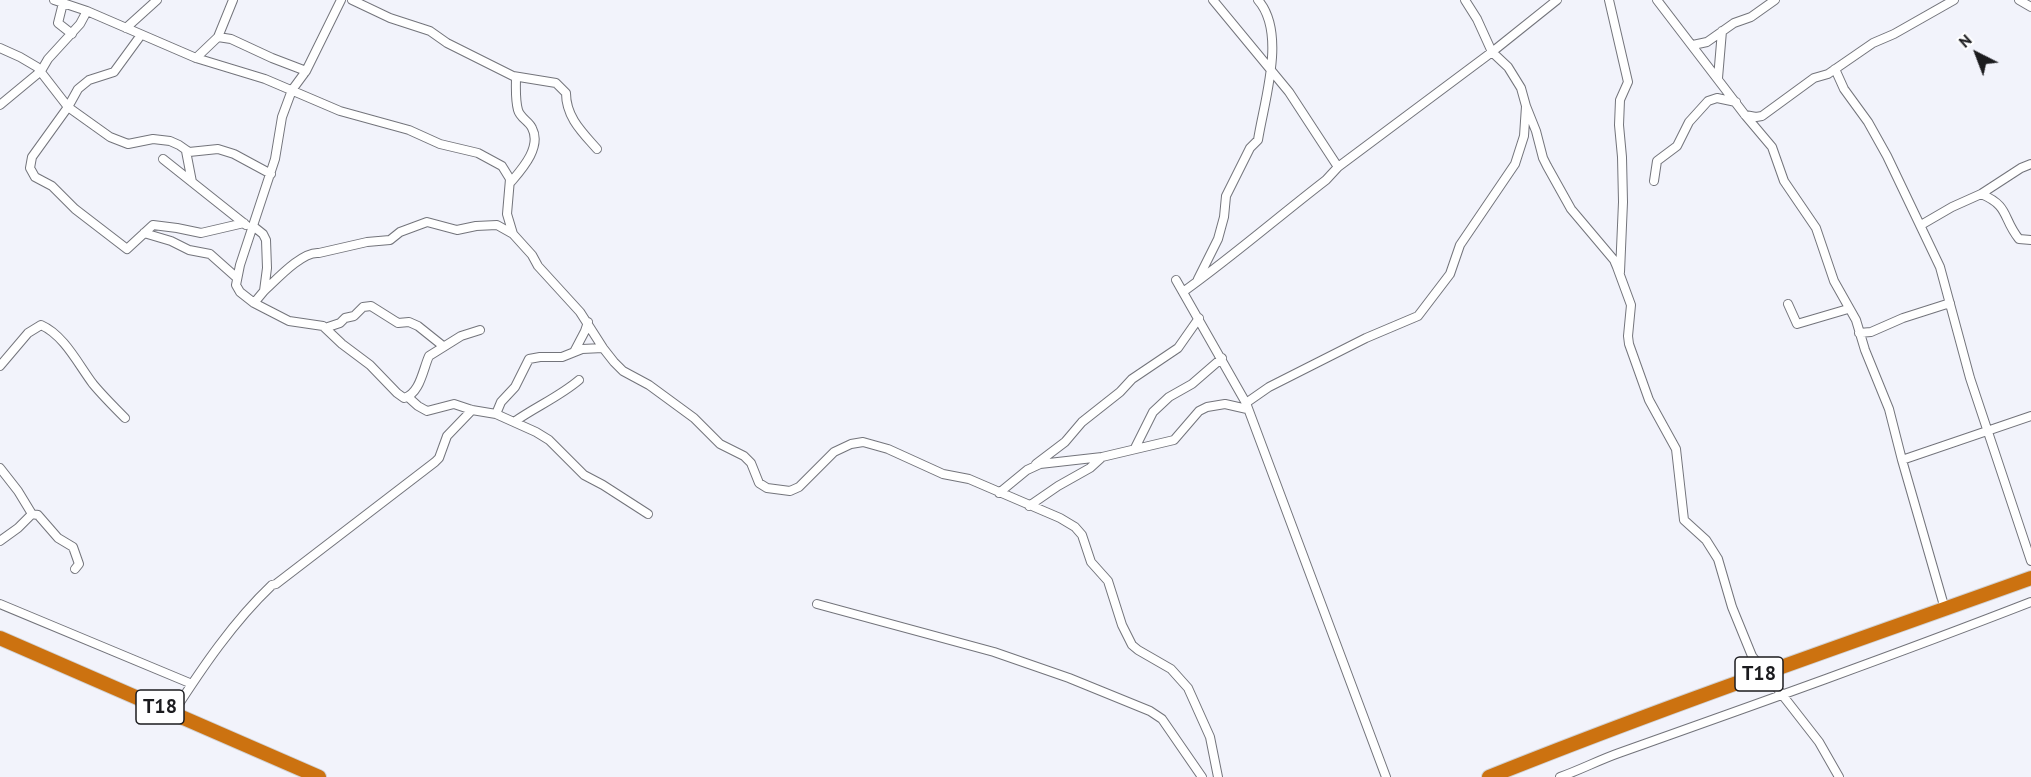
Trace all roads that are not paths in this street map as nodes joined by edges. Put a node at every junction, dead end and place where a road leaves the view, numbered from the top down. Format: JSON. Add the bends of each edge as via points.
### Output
{"nodes":[{"id":1,"x":54,"y":0,"type":"edge"},
{"id":2,"x":157,"y":0,"type":"edge"},
{"id":3,"x":233,"y":0,"type":"edge"},
{"id":4,"x":341,"y":0,"type":"edge"},
{"id":5,"x":352,"y":0,"type":"edge"},
{"id":6,"x":1213,"y":0,"type":"edge"},
{"id":7,"x":1258,"y":0,"type":"edge"},
{"id":8,"x":1465,"y":0,"type":"edge"},
{"id":9,"x":1557,"y":0,"type":"edge"},
{"id":10,"x":1609,"y":0,"type":"edge"},
{"id":11,"x":1657,"y":0,"type":"edge"},
{"id":12,"x":1775,"y":0,"type":"edge"},
{"id":13,"x":1954,"y":0,"type":"edge"},
{"id":14,"x":2019,"y":0,"type":"edge"},
{"id":15,"x":63,"y":3,"type":"junction"},
{"id":16,"x":2031,"y":7,"type":"edge"},
{"id":17,"x":87,"y":10,"type":"junction"},
{"id":18,"x":126,"y":28,"type":"junction"},
{"id":19,"x":1722,"y":31,"type":"junction"},
{"id":20,"x":72,"y":34,"type":"junction"},
{"id":21,"x":141,"y":34,"type":"junction"},
{"id":22,"x":218,"y":38,"type":"junction"},
{"id":23,"x":1693,"y":45,"type":"junction"},
{"id":24,"x":0,"y":48,"type":"edge"},
{"id":25,"x":1492,"y":52,"type":"junction"},
{"id":26,"x":196,"y":58,"type":"junction"},
{"id":27,"x":1835,"y":69,"type":"junction"},
{"id":28,"x":1270,"y":70,"type":"junction"},
{"id":29,"x":40,"y":71,"type":"junction"},
{"id":30,"x":306,"y":71,"type":"junction"},
{"id":31,"x":516,"y":77,"type":"junction"},
{"id":32,"x":1718,"y":78,"type":"junction"},
{"id":33,"x":292,"y":90,"type":"junction"},
{"id":34,"x":1736,"y":102,"type":"junction"},
{"id":35,"x":0,"y":105,"type":"edge"},
{"id":36,"x":1526,"y":106,"type":"junction"},
{"id":37,"x":68,"y":107,"type":"junction"},
{"id":38,"x":1745,"y":115,"type":"junction"},
{"id":39,"x":597,"y":149,"type":"dead end"},
{"id":40,"x":186,"y":150,"type":"junction"},
{"id":41,"x":163,"y":159,"type":"dead end"},
{"id":42,"x":2031,"y":164,"type":"edge"},
{"id":43,"x":1338,"y":167,"type":"junction"},
{"id":44,"x":271,"y":174,"type":"junction"},
{"id":45,"x":1654,"y":181,"type":"dead end"},
{"id":46,"x":192,"y":182,"type":"junction"},
{"id":47,"x":511,"y":182,"type":"junction"},
{"id":48,"x":1981,"y":194,"type":"junction"},
{"id":49,"x":244,"y":223,"type":"junction"},
{"id":50,"x":1921,"y":225,"type":"junction"},
{"id":51,"x":253,"y":228,"type":"junction"},
{"id":52,"x":144,"y":233,"type":"junction"},
{"id":53,"x":513,"y":234,"type":"junction"},
{"id":54,"x":2031,"y":240,"type":"edge"},
{"id":55,"x":1620,"y":277,"type":"junction"},
{"id":56,"x":237,"y":278,"type":"junction"},
{"id":57,"x":1176,"y":280,"type":"dead end"},
{"id":58,"x":1197,"y":282,"type":"junction"},
{"id":59,"x":264,"y":291,"type":"junction"},
{"id":60,"x":1183,"y":292,"type":"junction"},
{"id":61,"x":254,"y":303,"type":"junction"},
{"id":62,"x":1950,"y":303,"type":"junction"},
{"id":63,"x":1788,"y":304,"type":"dead end"},
{"id":64,"x":1848,"y":309,"type":"junction"},
{"id":65,"x":1199,"y":318,"type":"junction"},
{"id":66,"x":588,"y":322,"type":"junction"},
{"id":67,"x":325,"y":328,"type":"junction"},
{"id":68,"x":480,"y":330,"type":"dead end"},
{"id":69,"x":1859,"y":333,"type":"junction"},
{"id":70,"x":443,"y":346,"type":"junction"},
{"id":71,"x":603,"y":348,"type":"junction"},
{"id":72,"x":574,"y":352,"type":"junction"},
{"id":73,"x":1222,"y":358,"type":"junction"},
{"id":74,"x":0,"y":366,"type":"edge"},
{"id":75,"x":579,"y":380,"type":"dead end"},
{"id":76,"x":408,"y":397,"type":"junction"},
{"id":77,"x":1246,"y":406,"type":"junction"},
{"id":78,"x":472,"y":410,"type":"junction"},
{"id":79,"x":496,"y":414,"type":"junction"},
{"id":80,"x":2031,"y":416,"type":"edge"},
{"id":81,"x":125,"y":418,"type":"dead end"},
{"id":82,"x":514,"y":422,"type":"junction"},
{"id":83,"x":1987,"y":430,"type":"junction"},
{"id":84,"x":1135,"y":448,"type":"junction"},
{"id":85,"x":1102,"y":457,"type":"junction"},
{"id":86,"x":1902,"y":460,"type":"junction"},
{"id":87,"x":1033,"y":467,"type":"junction"},
{"id":88,"x":0,"y":468,"type":"edge"},
{"id":89,"x":999,"y":493,"type":"junction"},
{"id":90,"x":1029,"y":506,"type":"junction"},
{"id":91,"x":32,"y":514,"type":"junction"},
{"id":92,"x":648,"y":514,"type":"dead end"},
{"id":93,"x":0,"y":541,"type":"edge"},
{"id":94,"x":2031,"y":561,"type":"edge"},
{"id":95,"x":75,"y":569,"type":"dead end"},
{"id":96,"x":2031,"y":578,"type":"edge"},
{"id":97,"x":2031,"y":602,"type":"edge"},
{"id":98,"x":817,"y":603,"type":"dead end"},
{"id":99,"x":0,"y":604,"type":"edge"},
{"id":100,"x":1945,"y":609,"type":"junction"},
{"id":101,"x":0,"y":638,"type":"edge"},
{"id":102,"x":1764,"y":672,"type":"junction"},
{"id":103,"x":192,"y":684,"type":"junction"},
{"id":104,"x":1782,"y":696,"type":"junction"},
{"id":105,"x":173,"y":713,"type":"junction"},
{"id":106,"x":319,"y":777,"type":"edge"},
{"id":107,"x":1202,"y":777,"type":"edge"},
{"id":108,"x":1218,"y":777,"type":"edge"},
{"id":109,"x":1386,"y":777,"type":"edge"},
{"id":110,"x":1489,"y":777,"type":"edge"},
{"id":111,"x":1560,"y":777,"type":"edge"},
{"id":112,"x":1839,"y":777,"type":"edge"}],
"edges":[{"from":1,"to":15,"type":"street"},
{"from":2,"to":18,"type":"street"},
{"from":3,"to":22,"type":"street"},
{"from":4,"to":30,"type":"street"},
{"from":5,"to":31,"type":"street","via":[[430,31]]},
{"from":6,"to":28,"type":"street"},
{"from":7,"to":28,"type":"street","via":[[1269,17]]},
{"from":8,"to":25,"type":"street"},
{"from":9,"to":25,"type":"street"},
{"from":10,"to":55,"type":"street","via":[[1628,82],[1620,100]]},
{"from":11,"to":23,"type":"street"},
{"from":12,"to":19,"type":"street"},
{"from":13,"to":27,"type":"street","via":[[1873,43]]},
{"from":14,"to":16,"type":"street"},
{"from":15,"to":17,"type":"street"},
{"from":15,"to":20,"type":"street","via":[[58,23]]},
{"from":17,"to":18,"type":"street"},
{"from":17,"to":20,"type":"street"},
{"from":18,"to":21,"type":"street"},
{"from":19,"to":23,"type":"street","via":[[1707,42]]},
{"from":19,"to":32,"type":"street"},
{"from":20,"to":29,"type":"street"},
{"from":21,"to":26,"type":"street"},
{"from":21,"to":37,"type":"street","via":[[114,72],[88,81]]},
{"from":22,"to":26,"type":"street"},
{"from":22,"to":30,"type":"street","via":[[231,39]]},
{"from":23,"to":32,"type":"street"},
{"from":24,"to":29,"type":"street"},
{"from":25,"to":36,"type":"street","via":[[1517,79]]},
{"from":25,"to":43,"type":"street"},
{"from":26,"to":33,"type":"street"},
{"from":27,"to":38,"type":"street","via":[[1814,78],[1762,116]]},
{"from":27,"to":50,"type":"street","via":[[1887,156]]},
{"from":28,"to":43,"type":"street"},
{"from":28,"to":58,"type":"street","via":[[1258,141],[1250,148],[1226,196],[1223,226]]},
{"from":29,"to":35,"type":"street"},
{"from":29,"to":37,"type":"street"},
{"from":30,"to":33,"type":"street"},
{"from":31,"to":39,"type":"street","via":[[560,86],[566,93],[570,115]]},
{"from":31,"to":47,"type":"street","via":[[517,108],[534,135],[529,157]]},
{"from":32,"to":34,"type":"street"},
{"from":33,"to":44,"type":"street","via":[[282,117]]},
{"from":33,"to":47,"type":"street","via":[[340,111],[478,153],[502,166]]},
{"from":34,"to":38,"type":"street"},
{"from":34,"to":45,"type":"street","via":[[1717,98],[1702,106],[1678,145],[1657,161]]},
{"from":36,"to":55,"type":"street","via":[[1544,162],[1571,209],[1614,260]]},
{"from":36,"to":77,"type":"street","via":[[1524,136],[1515,164],[1460,245],[1450,274],[1421,312],[1269,387]]},
{"from":37,"to":40,"type":"street","via":[[118,141],[130,144],[158,139]]},
{"from":37,"to":52,"type":"street","via":[[32,157],[29,165],[33,175],[126,249]]},
{"from":38,"to":64,"type":"street","via":[[1772,147],[1784,181],[1816,228]]},
{"from":40,"to":44,"type":"street","via":[[218,149]]},
{"from":40,"to":46,"type":"street"},
{"from":41,"to":46,"type":"street"},
{"from":42,"to":48,"type":"street"},
{"from":43,"to":58,"type":"street"},
{"from":44,"to":51,"type":"street"},
{"from":46,"to":49,"type":"street"},
{"from":47,"to":53,"type":"street","via":[[507,214]]},
{"from":48,"to":50,"type":"street"},
{"from":48,"to":54,"type":"street","via":[[1999,204],[2019,239]]},
{"from":49,"to":51,"type":"street"},
{"from":49,"to":52,"type":"street","via":[[201,233],[153,225]]},
{"from":50,"to":62,"type":"street","via":[[1940,267]]},
{"from":51,"to":56,"type":"street"},
{"from":51,"to":59,"type":"street","via":[[266,240]]},
{"from":52,"to":56,"type":"street","via":[[210,254]]},
{"from":53,"to":59,"type":"street","via":[[497,225],[457,230],[427,222],[387,241],[312,252]]},
{"from":53,"to":66,"type":"street"},
{"from":55,"to":102,"type":"street","via":[[1631,305],[1629,344],[1649,400],[1676,449],[1684,520],[1706,540],[1718,559],[1732,607],[1752,656]]},
{"from":56,"to":61,"type":"street","via":[[240,292]]},
{"from":57,"to":60,"type":"street"},
{"from":58,"to":60,"type":"street"},
{"from":59,"to":61,"type":"street"},
{"from":60,"to":65,"type":"street"},
{"from":61,"to":67,"type":"street","via":[[289,321]]},
{"from":62,"to":69,"type":"street"},
{"from":62,"to":83,"type":"street"},
{"from":63,"to":64,"type":"street","via":[[1797,324]]},
{"from":64,"to":69,"type":"street"},
{"from":65,"to":73,"type":"street"},
{"from":65,"to":87,"type":"street","via":[[1178,348],[1132,379]]},
{"from":66,"to":71,"type":"street"},
{"from":66,"to":72,"type":"street"},
{"from":67,"to":70,"type":"street","via":[[371,306],[398,323],[418,326]]},
{"from":67,"to":76,"type":"street","via":[[404,398]]},
{"from":68,"to":70,"type":"street"},
{"from":69,"to":86,"type":"street","via":[[1889,409]]},
{"from":70,"to":76,"type":"street","via":[[429,356],[424,374]]},
{"from":71,"to":72,"type":"street"},
{"from":71,"to":89,"type":"street","via":[[623,371],[700,423],[718,442],[744,456],[759,483],[767,488],[790,491],[799,487],[834,452],[863,442]]},
{"from":72,"to":79,"type":"street","via":[[562,357],[529,359]]},
{"from":73,"to":77,"type":"street"},
{"from":73,"to":84,"type":"street","via":[[1153,412]]},
{"from":74,"to":81,"type":"street","via":[[28,333],[41,325],[68,349]]},
{"from":75,"to":82,"type":"street"},
{"from":76,"to":78,"type":"street","via":[[427,411],[452,404]]},
{"from":77,"to":84,"type":"street","via":[[1207,407],[1177,438]]},
{"from":77,"to":109,"type":"street"},
{"from":78,"to":79,"type":"street"},
{"from":78,"to":103,"type":"street","via":[[447,436],[435,462],[252,604]]},
{"from":79,"to":82,"type":"street"},
{"from":80,"to":83,"type":"street"},
{"from":82,"to":92,"type":"street","via":[[549,440],[584,475]]},
{"from":83,"to":86,"type":"street"},
{"from":83,"to":94,"type":"street"},
{"from":84,"to":85,"type":"street"},
{"from":85,"to":87,"type":"street"},
{"from":85,"to":90,"type":"street"},
{"from":86,"to":100,"type":"street"},
{"from":87,"to":89,"type":"street"},
{"from":88,"to":91,"type":"street"},
{"from":89,"to":90,"type":"street"},
{"from":90,"to":108,"type":"street","via":[[1067,521],[1082,535],[1091,562],[1111,588],[1132,645],[1171,669],[1188,688],[1210,737]]},
{"from":91,"to":93,"type":"street"},
{"from":91,"to":95,"type":"street","via":[[38,514],[58,538],[73,548],[79,564]]},
{"from":96,"to":100,"type":"highway","number":"T18"},
{"from":97,"to":104,"type":"street"},
{"from":98,"to":107,"type":"street","via":[[994,652],[1150,711],[1162,719]]},
{"from":99,"to":103,"type":"street"},
{"from":100,"to":102,"type":"highway","number":"T18"},
{"from":101,"to":105,"type":"highway","number":"T18"},
{"from":102,"to":104,"type":"street"},
{"from":102,"to":110,"type":"highway","number":"T18"},
{"from":103,"to":105,"type":"street"},
{"from":104,"to":111,"type":"street"},
{"from":104,"to":112,"type":"street","via":[[1819,742]]},
{"from":105,"to":106,"type":"highway","number":"T18"}]}
